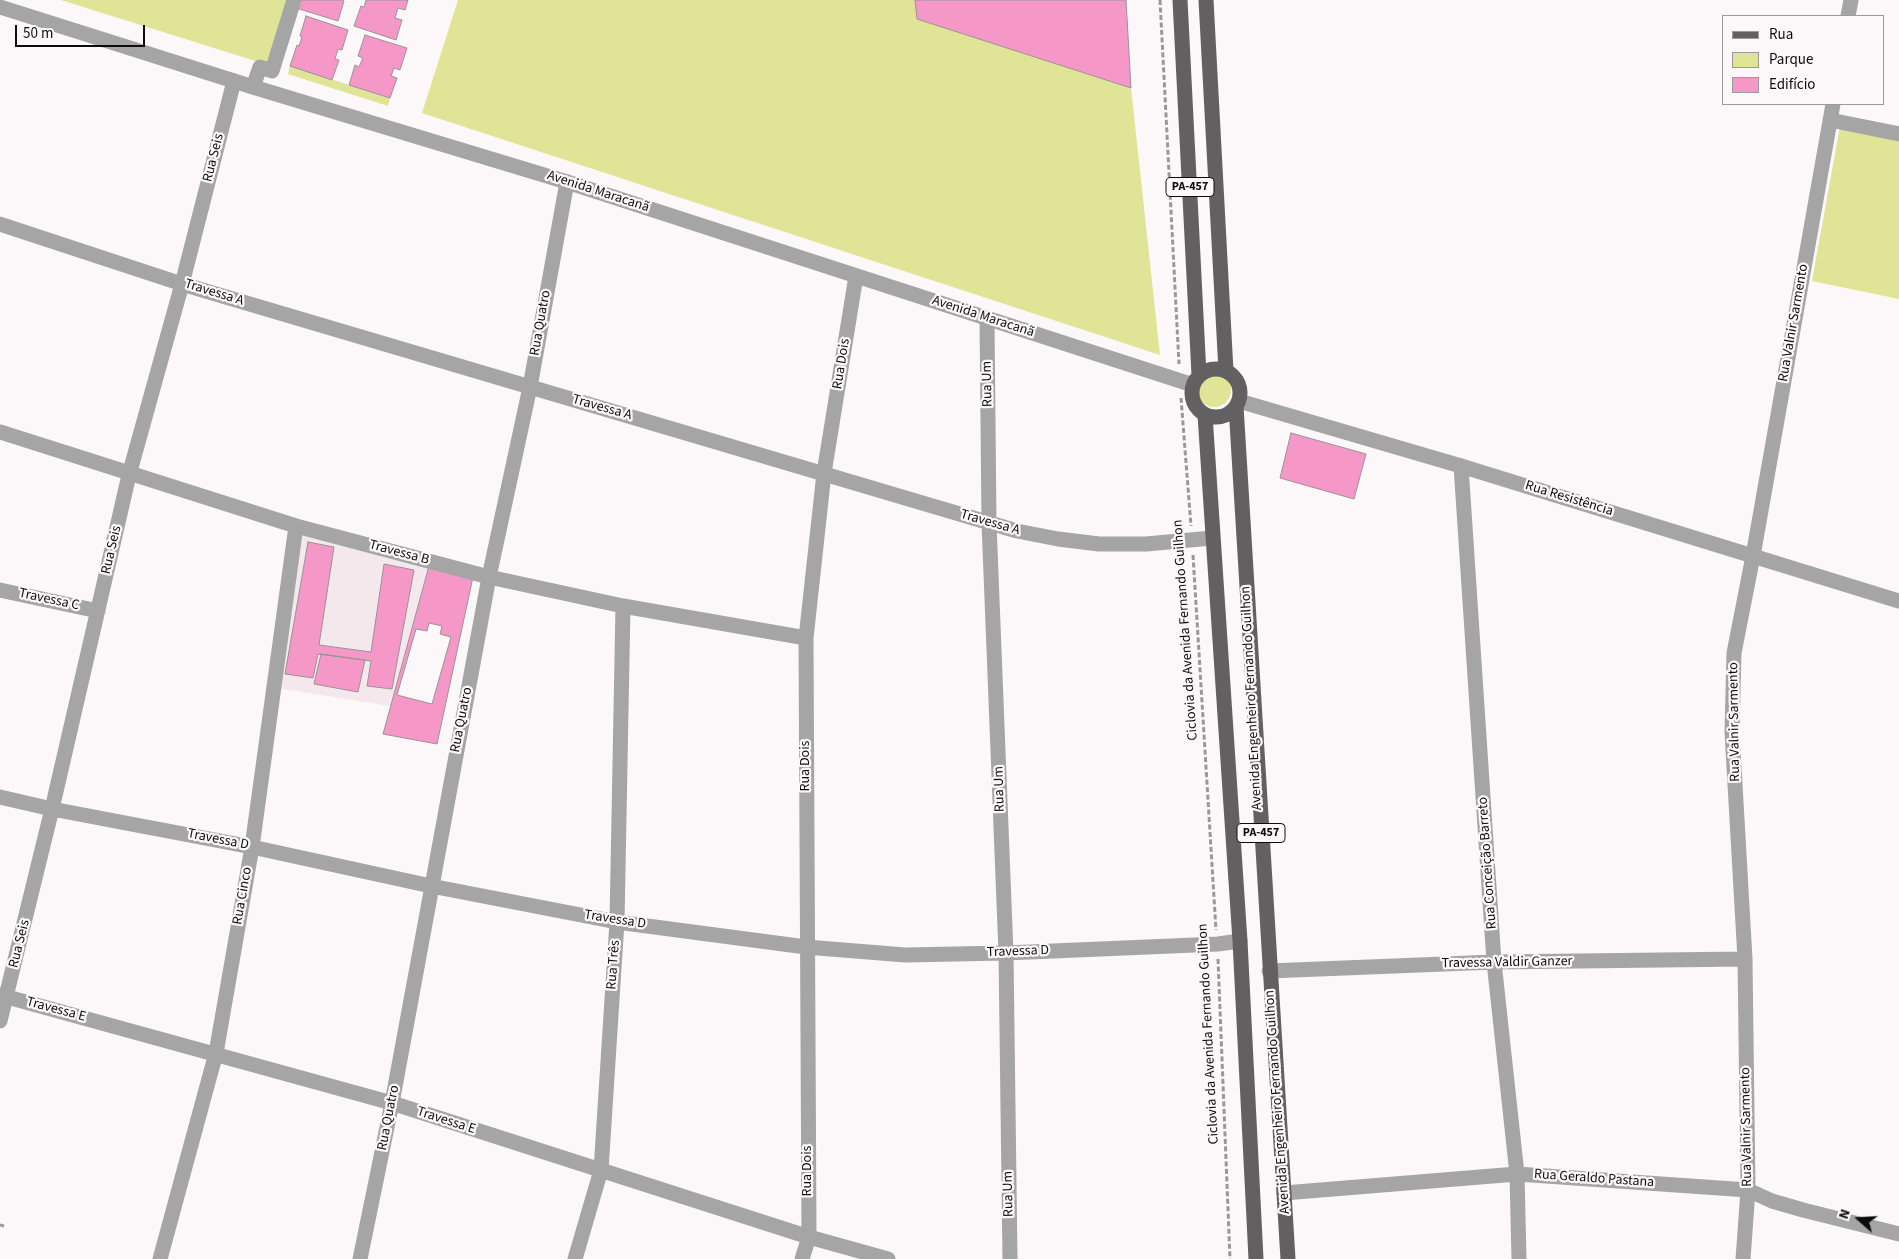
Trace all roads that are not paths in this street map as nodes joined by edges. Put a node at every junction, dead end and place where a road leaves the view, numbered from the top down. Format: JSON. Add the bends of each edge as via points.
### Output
{"nodes":[{"id":1,"x":294,"y":0,"type":"edge"},
{"id":2,"x":1180,"y":0,"type":"edge"},
{"id":3,"x":1206,"y":0,"type":"edge"},
{"id":4,"x":1851,"y":0,"type":"edge"},
{"id":5,"x":0,"y":7,"type":"edge"},
{"id":6,"x":1848,"y":15,"type":"edge"},
{"id":7,"x":234,"y":81,"type":"junction"},
{"id":8,"x":253,"y":87,"type":"junction"},
{"id":9,"x":1833,"y":105,"type":"edge"},
{"id":10,"x":1830,"y":120,"type":"junction"},
{"id":11,"x":1899,"y":134,"type":"edge"},
{"id":12,"x":567,"y":182,"type":"junction"},
{"id":13,"x":0,"y":224,"type":"edge"},
{"id":14,"x":856,"y":276,"type":"junction"},
{"id":15,"x":182,"y":284,"type":"junction"},
{"id":16,"x":987,"y":319,"type":"junction"},
{"id":17,"x":1226,"y":371,"type":"junction"},
{"id":18,"x":1191,"y":380,"type":"junction"},
{"id":19,"x":530,"y":387,"type":"junction"},
{"id":20,"x":1237,"y":403,"type":"junction"},
{"id":21,"x":1205,"y":415,"type":"junction"},
{"id":22,"x":0,"y":432,"type":"edge"},
{"id":23,"x":1461,"y":466,"type":"junction"},
{"id":24,"x":824,"y":473,"type":"junction"},
{"id":25,"x":129,"y":474,"type":"junction"},
{"id":26,"x":989,"y":523,"type":"junction"},
{"id":27,"x":296,"y":526,"type":"junction"},
{"id":28,"x":1212,"y":538,"type":"junction"},
{"id":29,"x":1754,"y":556,"type":"junction"},
{"id":30,"x":489,"y":577,"type":"junction"},
{"id":31,"x":0,"y":590,"type":"edge"},
{"id":32,"x":1899,"y":601,"type":"edge"},
{"id":33,"x":623,"y":606,"type":"junction"},
{"id":34,"x":98,"y":611,"type":"junction"},
{"id":35,"x":806,"y":638,"type":"junction"},
{"id":36,"x":0,"y":797,"type":"edge"},
{"id":37,"x":52,"y":809,"type":"junction"},
{"id":38,"x":252,"y":847,"type":"junction"},
{"id":39,"x":431,"y":886,"type":"junction"},
{"id":40,"x":617,"y":922,"type":"junction"},
{"id":41,"x":1240,"y":941,"type":"junction"},
{"id":42,"x":806,"y":948,"type":"junction"},
{"id":43,"x":1006,"y":953,"type":"junction"},
{"id":44,"x":1745,"y":959,"type":"junction"},
{"id":45,"x":1494,"y":962,"type":"junction"},
{"id":46,"x":1269,"y":971,"type":"junction"},
{"id":47,"x":4,"y":996,"type":"edge"},
{"id":48,"x":0,"y":1021,"type":"edge"},
{"id":49,"x":216,"y":1053,"type":"junction"},
{"id":50,"x":392,"y":1103,"type":"junction"},
{"id":51,"x":600,"y":1170,"type":"junction"},
{"id":52,"x":1517,"y":1174,"type":"junction"},
{"id":53,"x":1748,"y":1190,"type":"junction"},
{"id":54,"x":1284,"y":1193,"type":"junction"},
{"id":55,"x":1899,"y":1234,"type":"edge"},
{"id":56,"x":809,"y":1237,"type":"junction"},
{"id":57,"x":160,"y":1259,"type":"edge"},
{"id":58,"x":360,"y":1259,"type":"edge"},
{"id":59,"x":575,"y":1259,"type":"edge"},
{"id":60,"x":802,"y":1259,"type":"edge"},
{"id":61,"x":888,"y":1259,"type":"edge"},
{"id":62,"x":1010,"y":1259,"type":"edge"},
{"id":63,"x":1256,"y":1259,"type":"edge"},
{"id":64,"x":1288,"y":1259,"type":"edge"},
{"id":65,"x":1519,"y":1259,"type":"edge"},
{"id":66,"x":1743,"y":1259,"type":"edge"}],
"edges":[{"from":1,"to":8,"type":"street","via":[[272,71],[260,67]]},
{"from":2,"to":18,"type":"main road","name":"Avenida Engenheiro Fernando Guilhon","number":"PA-457"},
{"from":3,"to":17,"type":"main road","name":"Avenida Engenheiro Fernando Guilhon","number":"PA-457"},
{"from":4,"to":6,"type":"street"},
{"from":5,"to":7,"type":"street","name":"Avenida Maracanã"},
{"from":7,"to":8,"type":"street","name":"Avenida Maracanã"},
{"from":7,"to":15,"type":"street","name":"Rua Seis"},
{"from":8,"to":12,"type":"street","name":"Avenida Maracanã"},
{"from":9,"to":10,"type":"street","name":"Rua Valnir Sarmento"},
{"from":10,"to":11,"type":"street"},
{"from":10,"to":29,"type":"street","name":"Rua Valnir Sarmento"},
{"from":12,"to":14,"type":"street","name":"Avenida Maracanã"},
{"from":12,"to":19,"type":"street","name":"Rua Quatro"},
{"from":13,"to":15,"type":"street","name":"Travessa A"},
{"from":14,"to":16,"type":"street","name":"Avenida Maracanã"},
{"from":14,"to":24,"type":"street","name":"Rua Dois"},
{"from":15,"to":19,"type":"street","name":"Travessa A"},
{"from":15,"to":25,"type":"street","name":"Rua Seis"},
{"from":16,"to":18,"type":"street","name":"Avenida Maracanã"},
{"from":16,"to":26,"type":"street","name":"Rua Um"},
{"from":17,"to":18,"type":"main road","via":[[1209,369]]},
{"from":17,"to":20,"type":"main road","name":"Avenida Engenheiro Fernando Guilhon","number":"PA-457","via":[[1238,383]]},
{"from":18,"to":21,"type":"main road","name":"Avenida Engenheiro Fernando Guilhon","number":"PA-457","via":[[1193,402]]},
{"from":19,"to":24,"type":"street","name":"Travessa A"},
{"from":19,"to":30,"type":"street","name":"Rua Quatro"},
{"from":20,"to":21,"type":"main road","via":[[1222,416]]},
{"from":20,"to":23,"type":"street","name":"Rua Resistência"},
{"from":20,"to":46,"type":"main road","name":"Avenida Engenheiro Fernando Guilhon","number":"PA-457"},
{"from":21,"to":28,"type":"main road","name":"Avenida Engenheiro Fernando Guilhon","number":"PA-457"},
{"from":22,"to":25,"type":"street","name":"Travessa B"},
{"from":23,"to":29,"type":"street","name":"Rua Resistência"},
{"from":23,"to":45,"type":"street","name":"Rua Conceição Barreto"},
{"from":24,"to":26,"type":"street","name":"Travessa A"},
{"from":24,"to":35,"type":"street","name":"Rua Dois"},
{"from":25,"to":27,"type":"street","name":"Travessa B"},
{"from":25,"to":34,"type":"street","name":"Rua Seis"},
{"from":26,"to":28,"type":"street","name":"Travessa A","via":[[1058,539],[1099,544]]},
{"from":26,"to":43,"type":"street","name":"Rua Um"},
{"from":27,"to":30,"type":"street","name":"Travessa B"},
{"from":27,"to":38,"type":"street","name":"Rua Cinco"},
{"from":28,"to":41,"type":"main road","name":"Avenida Engenheiro Fernando Guilhon","number":"PA-457"},
{"from":29,"to":32,"type":"street","name":"Rua Resistência"},
{"from":29,"to":44,"type":"street","name":"Rua Valnir Sarmento","via":[[1734,653],[1732,688]]},
{"from":30,"to":33,"type":"street","name":"Travessa B"},
{"from":30,"to":39,"type":"street","name":"Rua Quatro"},
{"from":31,"to":34,"type":"street","name":"Travessa C"},
{"from":33,"to":35,"type":"street","name":"Travessa B"},
{"from":33,"to":40,"type":"street","name":"Rua Três"},
{"from":34,"to":37,"type":"street","name":"Rua Seis"},
{"from":35,"to":42,"type":"street","name":"Rua Dois"},
{"from":36,"to":37,"type":"street","name":"Travessa D"},
{"from":37,"to":38,"type":"street","name":"Travessa D"},
{"from":37,"to":47,"type":"street","name":"Rua Seis"},
{"from":38,"to":39,"type":"street","name":"Travessa D"},
{"from":38,"to":49,"type":"street","name":"Rua Cinco"},
{"from":39,"to":40,"type":"street","name":"Travessa D"},
{"from":39,"to":50,"type":"street","name":"Rua Quatro"},
{"from":40,"to":42,"type":"street","name":"Travessa D"},
{"from":40,"to":51,"type":"street","name":"Rua Três"},
{"from":41,"to":43,"type":"street","name":"Travessa D"},
{"from":41,"to":63,"type":"main road","name":"Avenida Engenheiro Fernando Guilhon","number":"PA-457"},
{"from":42,"to":43,"type":"street","name":"Travessa D","via":[[905,954]]},
{"from":42,"to":56,"type":"street","name":"Rua Dois"},
{"from":43,"to":62,"type":"street","name":"Rua Um"},
{"from":44,"to":45,"type":"street","name":"Travessa Valdir Ganzer"},
{"from":44,"to":53,"type":"street","name":"Rua Valnir Sarmento"},
{"from":45,"to":46,"type":"street","name":"Travessa Valdir Ganzer"},
{"from":45,"to":52,"type":"street","name":"Rua Conceição Barreto"},
{"from":46,"to":54,"type":"main road","name":"Avenida Engenheiro Fernando Guilhon","number":"PA-457"},
{"from":47,"to":48,"type":"street","name":"Rua Seis"},
{"from":47,"to":49,"type":"street","name":"Travessa E"},
{"from":49,"to":50,"type":"street","name":"Travessa E"},
{"from":49,"to":57,"type":"street","name":"Rua Cinco"},
{"from":50,"to":51,"type":"street","name":"Travessa E"},
{"from":50,"to":58,"type":"street","name":"Rua Quatro"},
{"from":51,"to":56,"type":"street","name":"Travessa E"},
{"from":51,"to":59,"type":"street","name":"Rua Três"},
{"from":52,"to":53,"type":"street","name":"Rua Geraldo Pastana"},
{"from":52,"to":54,"type":"street","name":"Rua Geraldo Pastana"},
{"from":52,"to":65,"type":"street","name":"Rua Conceição Barreto"},
{"from":53,"to":55,"type":"street","name":"Rua Geraldo Pastana","via":[[1772,1201]]},
{"from":53,"to":66,"type":"street","name":"Rua Valnir Sarmento"},
{"from":54,"to":64,"type":"main road","name":"Avenida Engenheiro Fernando Guilhon","number":"PA-457"},
{"from":56,"to":60,"type":"street","name":"Rua Dois"},
{"from":56,"to":61,"type":"street","name":"Travessa E"}]}
